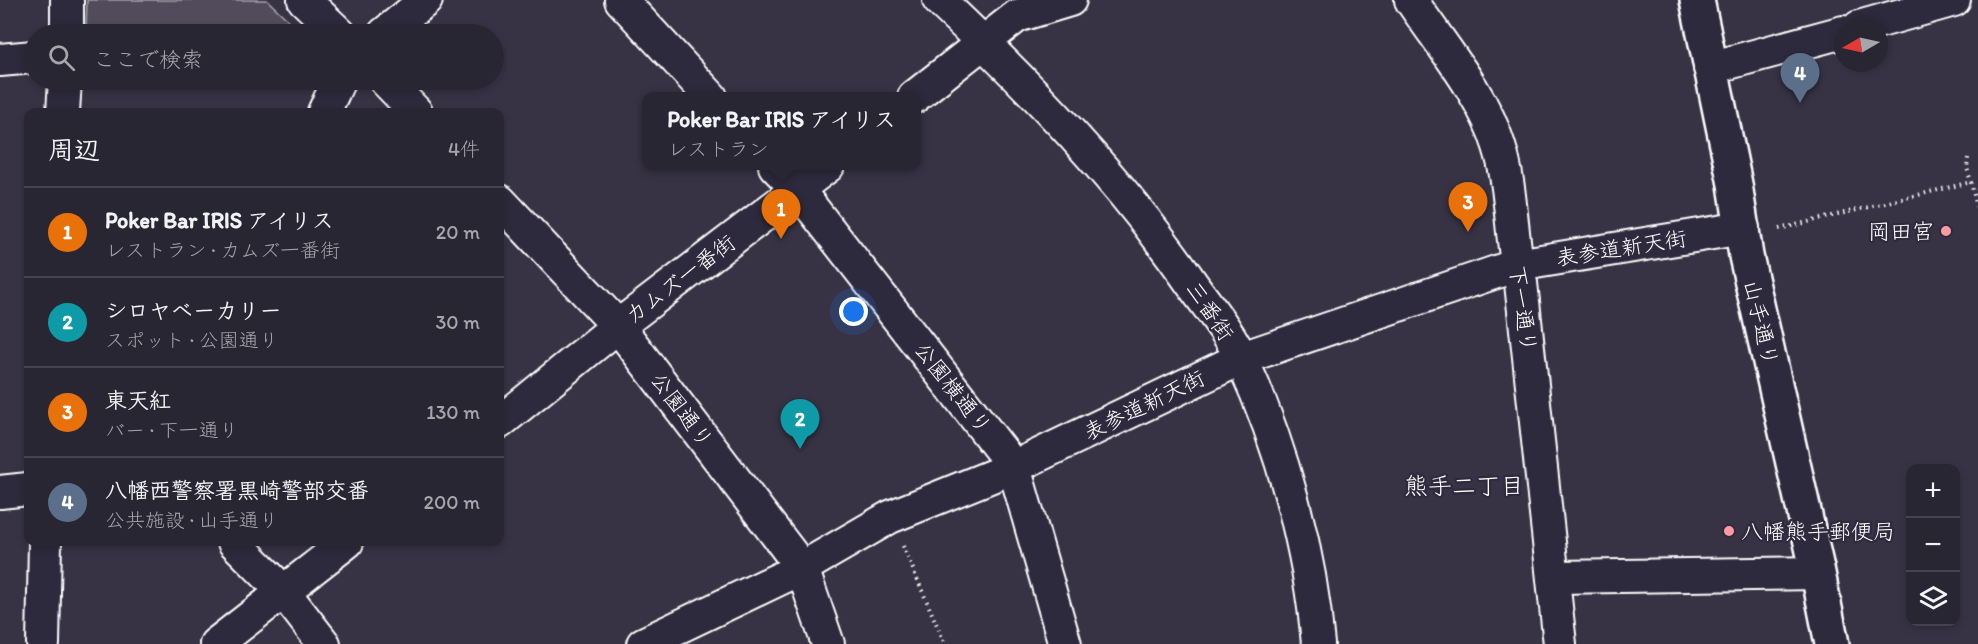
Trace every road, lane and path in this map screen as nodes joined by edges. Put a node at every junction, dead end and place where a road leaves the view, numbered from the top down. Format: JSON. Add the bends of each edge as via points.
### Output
{"nodes":[{"id":1,"x":68,"y":0,"type":"edge"},
{"id":2,"x":304,"y":0,"type":"edge"},
{"id":3,"x":426,"y":0,"type":"edge"},
{"id":4,"x":621,"y":0,"type":"edge"},
{"id":5,"x":939,"y":0,"type":"edge"},
{"id":6,"x":1070,"y":0,"type":"edge"},
{"id":7,"x":1411,"y":0,"type":"edge"},
{"id":8,"x":1697,"y":0,"type":"edge"},
{"id":9,"x":1954,"y":0,"type":"edge"},
{"id":10,"x":1018,"y":8,"type":"edge"},
{"id":11,"x":1888,"y":19,"type":"edge"},
{"id":12,"x":67,"y":24,"type":"edge"},
{"id":13,"x":329,"y":24,"type":"edge"},
{"id":14,"x":396,"y":24,"type":"edge"},
{"id":15,"x":1834,"y":34,"type":"edge"},
{"id":16,"x":983,"y":42,"type":"junction"},
{"id":17,"x":24,"y":58,"type":"edge"},
{"id":18,"x":0,"y":60,"type":"edge"},
{"id":19,"x":1710,"y":68,"type":"junction"},
{"id":20,"x":64,"y":90,"type":"edge"},
{"id":21,"x":334,"y":90,"type":"edge"},
{"id":22,"x":394,"y":90,"type":"edge"},
{"id":23,"x":707,"y":92,"type":"edge"},
{"id":24,"x":919,"y":92,"type":"edge"},
{"id":25,"x":63,"y":108,"type":"edge"},
{"id":26,"x":326,"y":108,"type":"edge"},
{"id":27,"x":412,"y":108,"type":"edge"},
{"id":28,"x":1968,"y":158,"type":"dead end"},
{"id":29,"x":780,"y":170,"type":"edge"},
{"id":30,"x":822,"y":170,"type":"edge"},
{"id":31,"x":1971,"y":182,"type":"junction"},
{"id":32,"x":798,"y":190,"type":"junction"},
{"id":33,"x":504,"y":205,"type":"edge"},
{"id":34,"x":1978,"y":212,"type":"edge"},
{"id":35,"x":1743,"y":228,"type":"junction"},
{"id":36,"x":1779,"y":229,"type":"dead end"},
{"id":37,"x":1517,"y":265,"type":"junction"},
{"id":38,"x":618,"y":326,"type":"junction"},
{"id":39,"x":1242,"y":358,"type":"junction"},
{"id":40,"x":504,"y":419,"type":"edge"},
{"id":41,"x":1014,"y":467,"type":"junction"},
{"id":42,"x":24,"y":489,"type":"edge"},
{"id":43,"x":0,"y":492,"type":"edge"},
{"id":44,"x":890,"y":517,"type":"junction"},
{"id":45,"x":45,"y":546,"type":"edge"},
{"id":46,"x":238,"y":546,"type":"edge"},
{"id":47,"x":341,"y":546,"type":"edge"},
{"id":48,"x":802,"y":568,"type":"junction"},
{"id":49,"x":1818,"y":573,"type":"junction"},
{"id":50,"x":1554,"y":577,"type":"junction"},
{"id":51,"x":283,"y":591,"type":"junction"},
{"id":52,"x":43,"y":644,"type":"edge"},
{"id":53,"x":216,"y":644,"type":"edge"},
{"id":54,"x":324,"y":644,"type":"edge"},
{"id":55,"x":643,"y":644,"type":"edge"},
{"id":56,"x":828,"y":644,"type":"edge"},
{"id":57,"x":945,"y":644,"type":"edge"},
{"id":58,"x":1065,"y":644,"type":"edge"},
{"id":59,"x":1318,"y":644,"type":"edge"},
{"id":60,"x":1560,"y":644,"type":"edge"},
{"id":61,"x":1832,"y":644,"type":"edge"}],
"edges":[{"from":1,"to":12,"type":"street"},
{"from":2,"to":13,"type":"street"},
{"from":3,"to":14,"type":"street"},
{"from":4,"to":23,"type":"street"},
{"from":5,"to":16,"type":"street","name":"三番街"},
{"from":6,"to":10,"type":"street"},
{"from":7,"to":37,"type":"street","name":"下一通り","via":[[1491,124],[1505,168]]},
{"from":8,"to":19,"type":"street","name":"山手通り"},
{"from":9,"to":11,"type":"street"},
{"from":10,"to":16,"type":"street"},
{"from":15,"to":19,"type":"street"},
{"from":16,"to":24,"type":"street"},
{"from":16,"to":39,"type":"street","name":"三番街","via":[[1055,114],[1122,192],[1185,273]]},
{"from":17,"to":18,"type":"street"},
{"from":19,"to":35,"type":"street","name":"山手通り"},
{"from":20,"to":25,"type":"street"},
{"from":21,"to":26,"type":"street"},
{"from":22,"to":27,"type":"street"},
{"from":28,"to":31,"type":"path"},
{"from":29,"to":32,"type":"street","name":"公園横通り"},
{"from":30,"to":32,"type":"street","name":"カムズ一番街"},
{"from":31,"to":34,"type":"path"},
{"from":31,"to":36,"type":"path"},
{"from":32,"to":38,"type":"street","name":"カムズ一番街"},
{"from":32,"to":41,"type":"street","name":"公園横通り"},
{"from":33,"to":38,"type":"street","name":"公園通り"},
{"from":35,"to":37,"type":"street","name":"表参道新天街"},
{"from":35,"to":49,"type":"street","name":"山手通り","via":[[1746,256]]},
{"from":37,"to":39,"type":"street","name":"表参道新天街"},
{"from":37,"to":50,"type":"street","name":"下一通り"},
{"from":38,"to":40,"type":"street","name":"カムズ一番街"},
{"from":38,"to":48,"type":"street","name":"公園通り"},
{"from":39,"to":41,"type":"street","name":"表参道新天街"},
{"from":39,"to":59,"type":"street","name":"三番街","via":[[1298,522]]},
{"from":41,"to":44,"type":"street","name":"表参道新天街"},
{"from":41,"to":58,"type":"street","name":"公園横通り"},
{"from":42,"to":43,"type":"street"},
{"from":44,"to":48,"type":"street","name":"表参道新天街"},
{"from":44,"to":57,"type":"path"},
{"from":45,"to":52,"type":"street"},
{"from":46,"to":51,"type":"street"},
{"from":47,"to":51,"type":"street"},
{"from":48,"to":55,"type":"street","name":"表参道新天街"},
{"from":48,"to":56,"type":"street","name":"公園通り"},
{"from":49,"to":50,"type":"street"},
{"from":49,"to":61,"type":"street","name":"山手通り"},
{"from":50,"to":60,"type":"street","name":"下一通り"},
{"from":51,"to":53,"type":"street"},
{"from":51,"to":54,"type":"street"}]}
